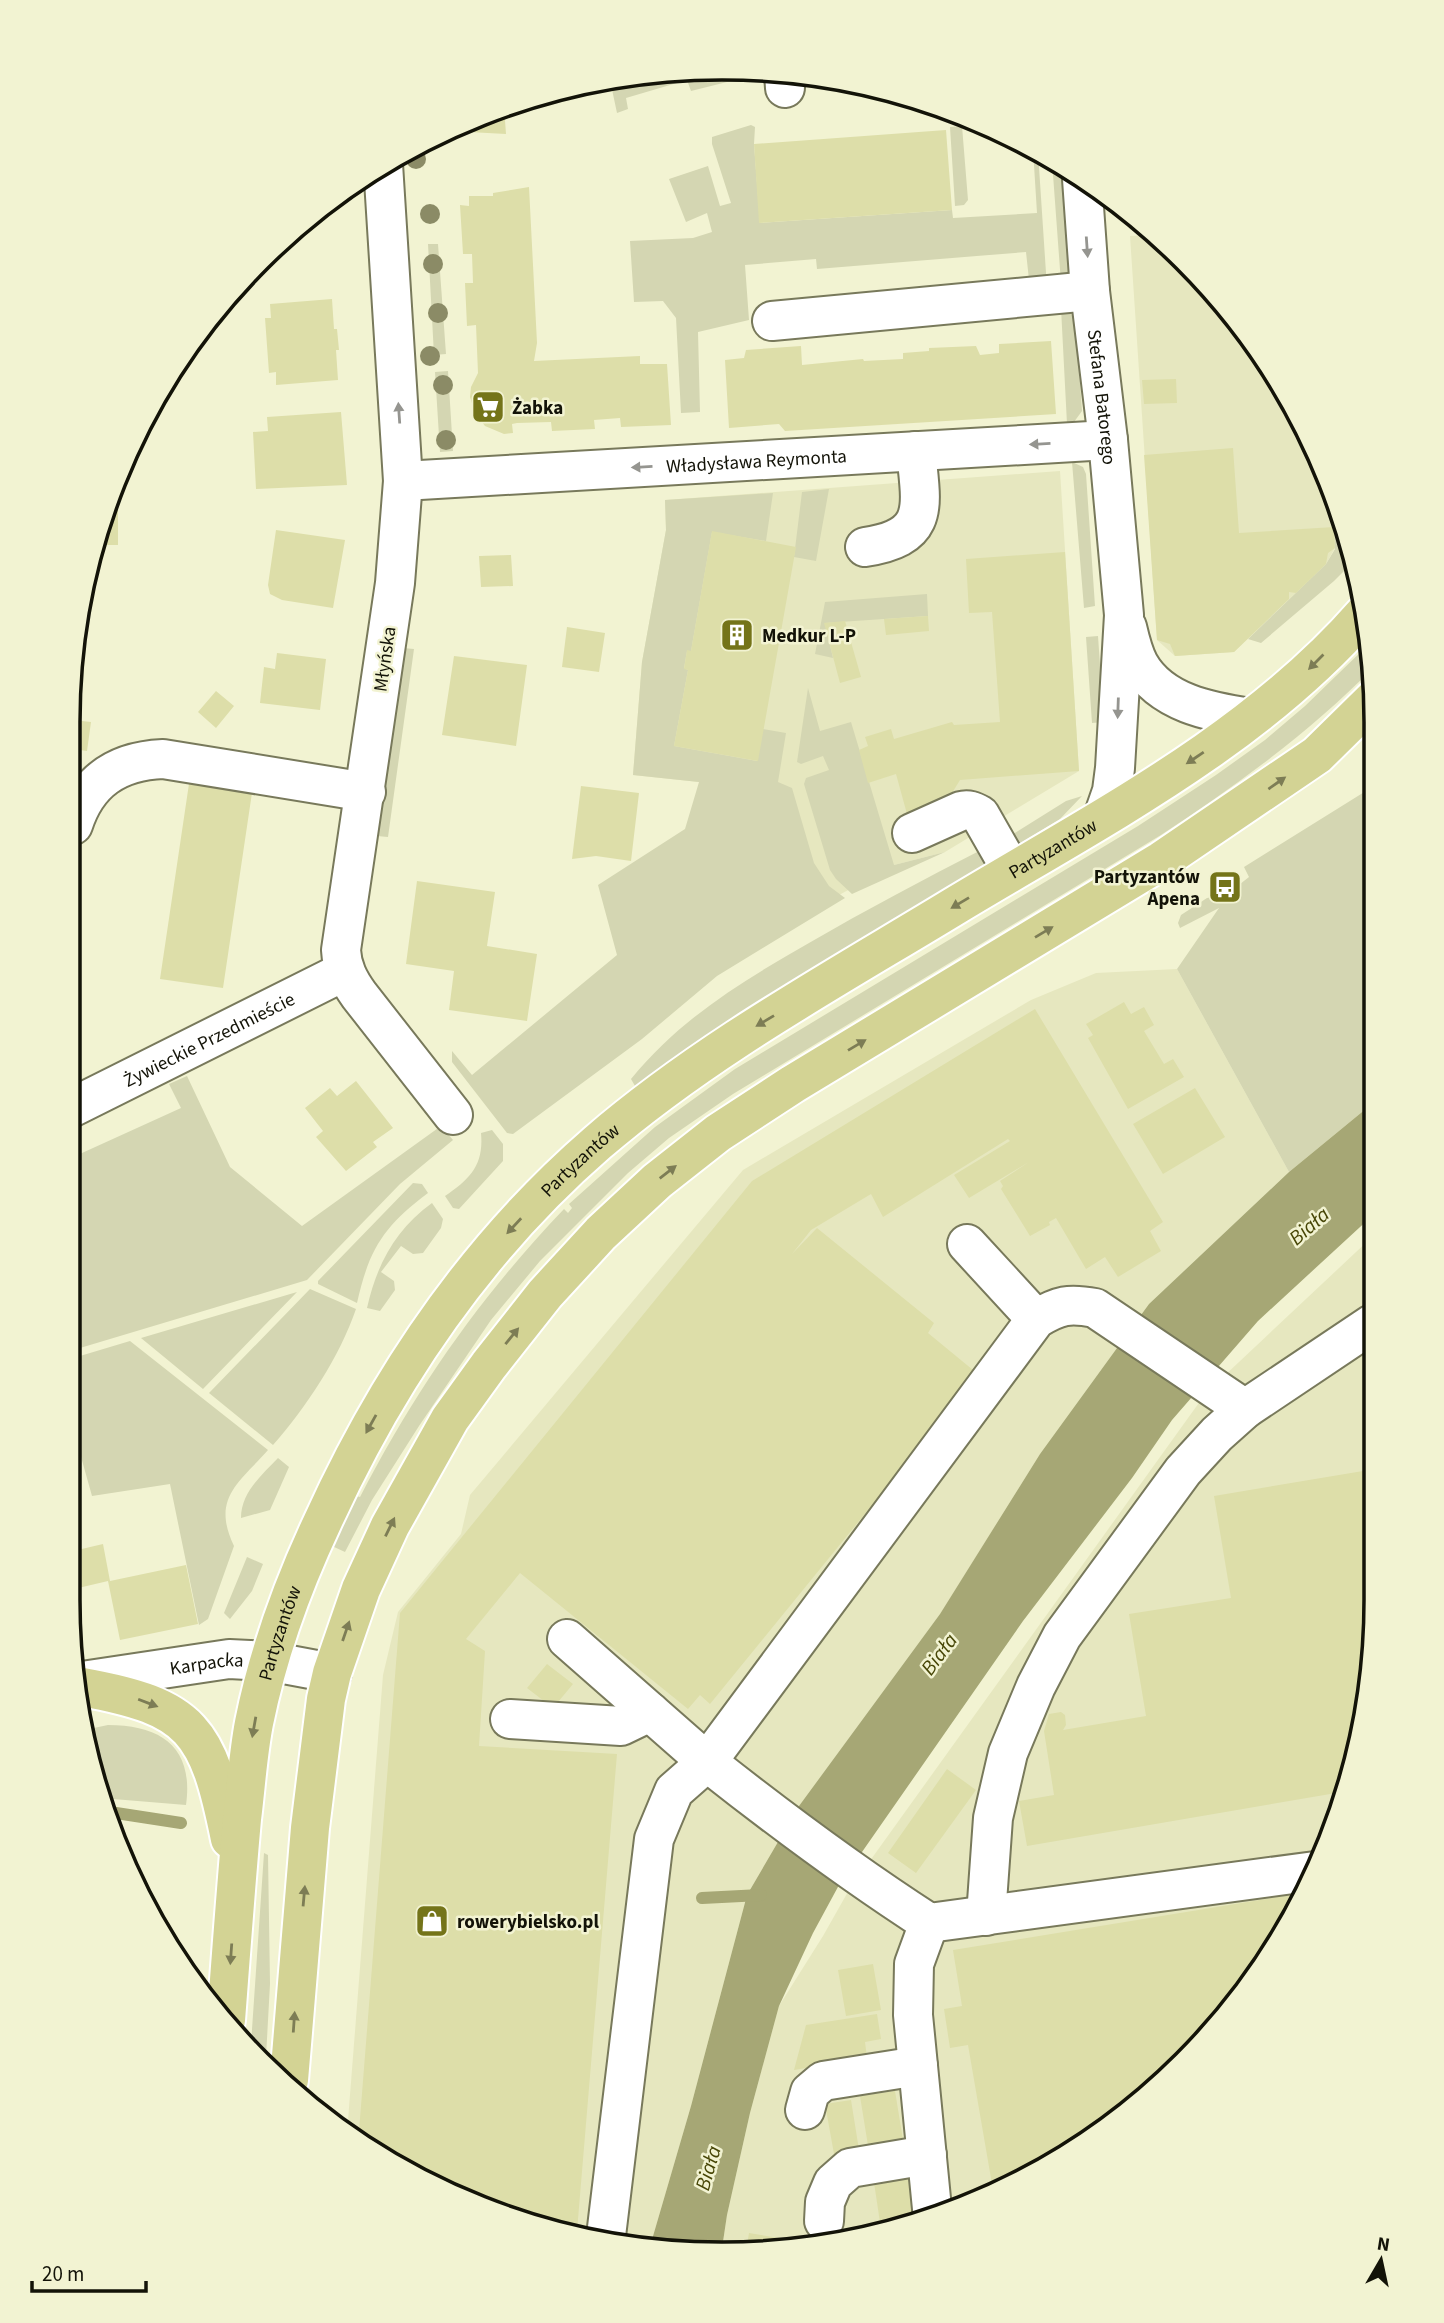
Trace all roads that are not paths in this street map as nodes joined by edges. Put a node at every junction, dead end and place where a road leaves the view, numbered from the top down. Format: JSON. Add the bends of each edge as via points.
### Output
{"nodes":[{"id":1,"x":384,"y":177,"type":"edge"},
{"id":2,"x":1083,"y":192,"type":"edge"},
{"id":3,"x":1090,"y":291,"type":"junction"},
{"id":4,"x":772,"y":321,"type":"dead end"},
{"id":5,"x":1108,"y":440,"type":"junction"},
{"id":6,"x":916,"y":451,"type":"junction"},
{"id":7,"x":403,"y":481,"type":"junction"},
{"id":8,"x":865,"y":547,"type":"dead end"},
{"id":9,"x":1124,"y":615,"type":"junction"},
{"id":10,"x":1355,"y":622,"type":"edge"},
{"id":11,"x":1363,"y":709,"type":"edge"},
{"id":12,"x":1251,"y":718,"type":"junction"},
{"id":13,"x":1364,"y":728,"type":"edge"},
{"id":14,"x":1317,"y":755,"type":"junction"},
{"id":15,"x":366,"y":792,"type":"junction"},
{"id":16,"x":80,"y":805,"type":"edge"},
{"id":17,"x":1103,"y":817,"type":"junction"},
{"id":18,"x":912,"y":833,"type":"dead end"},
{"id":19,"x":1012,"y":871,"type":"junction"},
{"id":20,"x":345,"y":971,"type":"junction"},
{"id":21,"x":80,"y":1104,"type":"edge"},
{"id":22,"x":453,"y":1115,"type":"dead end"},
{"id":23,"x":967,"y":1244,"type":"dead end"},
{"id":24,"x":1036,"y":1320,"type":"junction"},
{"id":25,"x":1364,"y":1329,"type":"edge"},
{"id":26,"x":1245,"y":1409,"type":"junction"},
{"id":27,"x":567,"y":1639,"type":"dead end"},
{"id":28,"x":268,"y":1661,"type":"junction"},
{"id":29,"x":332,"y":1673,"type":"junction"},
{"id":30,"x":86,"y":1681,"type":"edge"},
{"id":31,"x":87,"y":1688,"type":"edge"},
{"id":32,"x":650,"y":1712,"type":"junction"},
{"id":33,"x":510,"y":1719,"type":"dead end"},
{"id":34,"x":707,"y":1762,"type":"junction"},
{"id":35,"x":237,"y":1872,"type":"junction"},
{"id":36,"x":1303,"y":1873,"type":"edge"},
{"id":37,"x":986,"y":1916,"type":"junction"},
{"id":38,"x":929,"y":1923,"type":"junction"},
{"id":39,"x":227,"y":2008,"type":"edge"},
{"id":40,"x":918,"y":2066,"type":"junction"},
{"id":41,"x":289,"y":2074,"type":"edge"},
{"id":42,"x":805,"y":2110,"type":"dead end"},
{"id":43,"x":927,"y":2155,"type":"junction"},
{"id":44,"x":932,"y":2207,"type":"edge"},
{"id":45,"x":824,"y":2221,"type":"dead end"},
{"id":46,"x":607,"y":2232,"type":"edge"}],
"edges":[{"from":7,"to":1,"type":"street","name":"Młyńska","one_way":true},
{"from":2,"to":3,"type":"street","name":"Stefana Batorego","one_way":true},
{"from":3,"to":4,"type":"street"},
{"from":3,"to":5,"type":"street","name":"Stefana Batorego"},
{"from":5,"to":6,"type":"street","name":"Władysława Reymonta","one_way":true},
{"from":5,"to":9,"type":"street","name":"Stefana Batorego"},
{"from":6,"to":7,"type":"street","name":"Władysława Reymonta","one_way":true},
{"from":6,"to":8,"type":"street","via":[[921,501],[916,523],[901,538]]},
{"from":7,"to":15,"type":"street","name":"Młyńska","via":[[395,583]]},
{"from":9,"to":12,"type":"street","name":"Stefana Batorego","via":[[1138,663],[1160,688],[1202,709]]},
{"from":9,"to":17,"type":"street","name":"Stefana Batorego","one_way":true,"via":[[1115,768]]},
{"from":10,"to":12,"type":"main road","name":"Partyzantów","one_way":true,"via":[[1304,674]]},
{"from":11,"to":14,"type":"main road"},
{"from":12,"to":17,"type":"main road","name":"Partyzantów","one_way":true},
{"from":13,"to":14,"type":"street"},
{"from":29,"to":14,"type":"main road","one_way":true,"via":[[384,1538],[450,1419],[545,1294],[601,1233],[718,1133],[1161,861]]},
{"from":15,"to":16,"type":"street","via":[[163,759],[125,765],[107,775]]},
{"from":15,"to":20,"type":"street","name":"Młyńska","via":[[341,950]]},
{"from":17,"to":19,"type":"main road","name":"Partyzantów"},
{"from":18,"to":19,"type":"street","via":[[961,811],[973,811],[980,815]]},
{"from":19,"to":28,"type":"main road","name":"Partyzantów","one_way":true,"via":[[751,1029],[687,1073],[596,1144],[546,1192],[492,1251],[405,1365],[345,1471],[304,1560]]},
{"from":20,"to":21,"type":"street","name":"Żywieckie Przedmieście"},
{"from":20,"to":22,"type":"street","name":"Młyńska","via":[[359,996]]},
{"from":23,"to":24,"type":"street"},
{"from":24,"to":26,"type":"street","via":[[1055,1308],[1074,1304],[1096,1308]]},
{"from":24,"to":34,"type":"street"},
{"from":25,"to":26,"type":"street"},
{"from":26,"to":37,"type":"street","via":[[1183,1471],[1062,1636],[1035,1686],[1008,1753],[993,1818]]},
{"from":27,"to":32,"type":"street"},
{"from":28,"to":29,"type":"street","name":"Karpacka"},
{"from":28,"to":30,"type":"street","name":"Karpacka","via":[[229,1659]]},
{"from":28,"to":35,"type":"main road","name":"Partyzantów","one_way":true,"via":[[253,1726]]},
{"from":41,"to":29,"type":"main road","one_way":true,"via":[[310,1828]]},
{"from":31,"to":35,"type":"main road","one_way":true,"via":[[149,1702],[189,1728],[214,1770]]},
{"from":32,"to":33,"type":"street","via":[[621,1726]]},
{"from":32,"to":34,"type":"street"},
{"from":34,"to":38,"type":"street"},
{"from":34,"to":46,"type":"street","via":[[674,1791],[654,1839]]},
{"from":35,"to":39,"type":"main road","name":"Partyzantów","one_way":true},
{"from":36,"to":37,"type":"street"},
{"from":37,"to":38,"type":"street"},
{"from":38,"to":40,"type":"street","via":[[914,1964]]},
{"from":40,"to":42,"type":"street","via":[[823,2081],[810,2092]]},
{"from":40,"to":43,"type":"street"},
{"from":43,"to":44,"type":"street"},
{"from":43,"to":45,"type":"street","via":[[850,2168],[833,2183]]}]}
